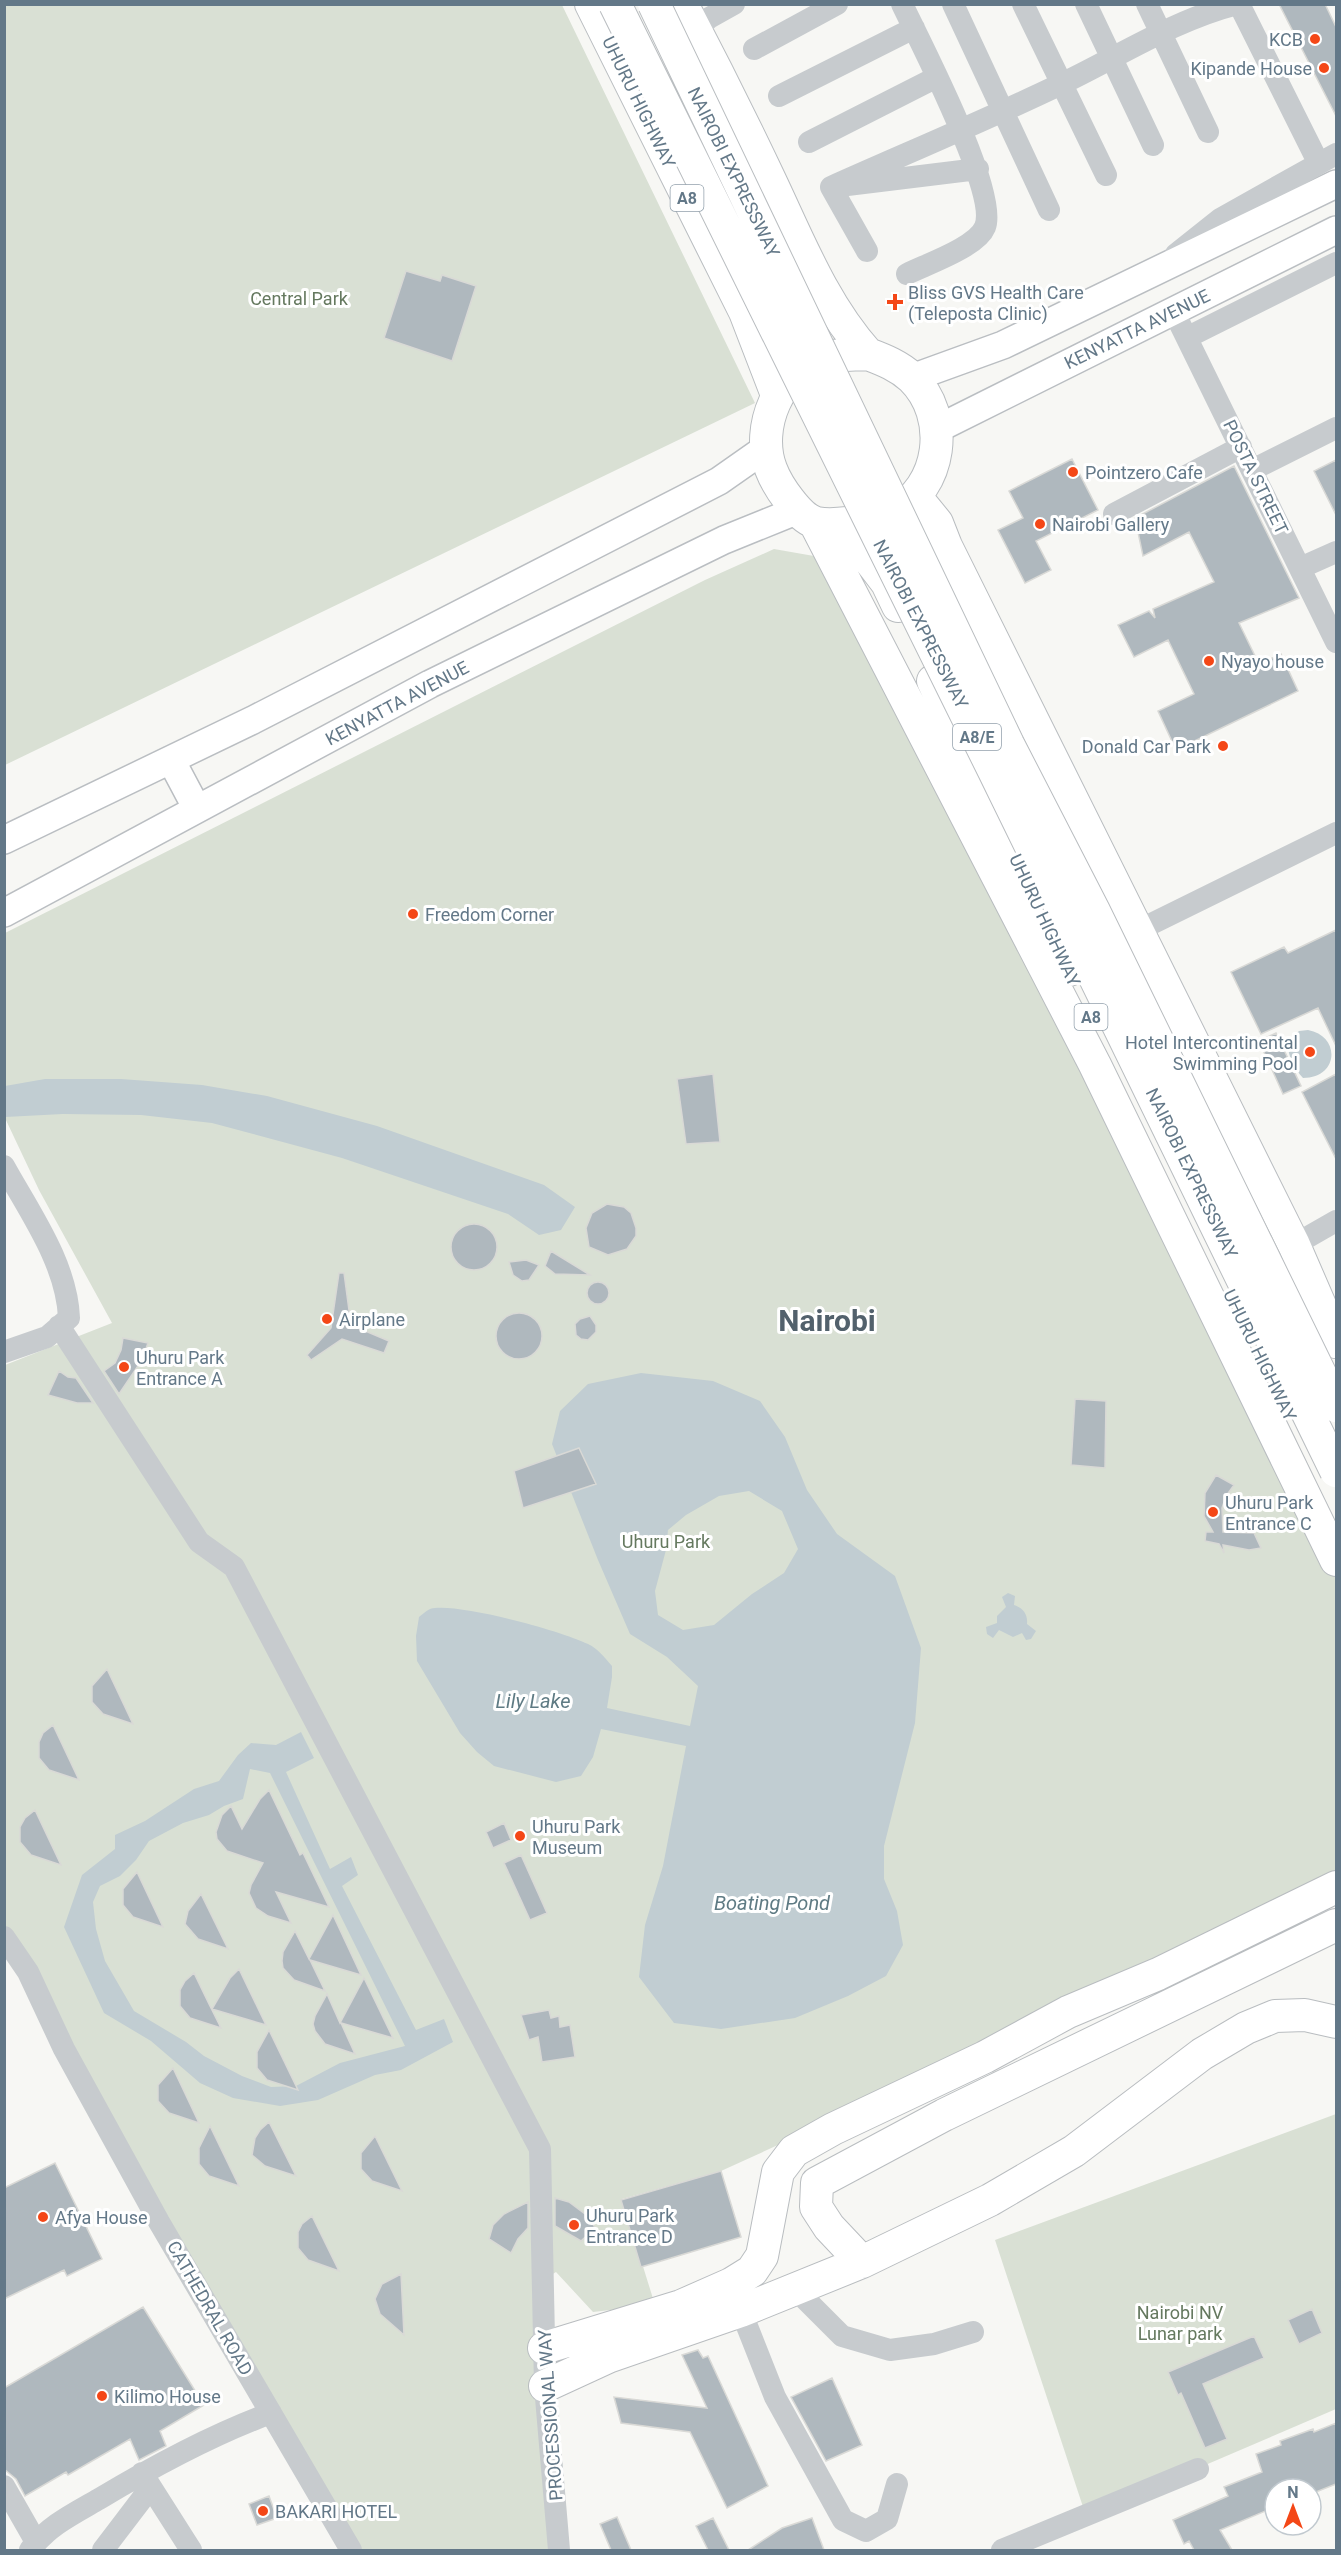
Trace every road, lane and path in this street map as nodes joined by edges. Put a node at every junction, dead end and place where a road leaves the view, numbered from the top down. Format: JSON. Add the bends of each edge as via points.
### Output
{"nodes":[{"id":1,"x":591,"y":4,"type":"edge"},
{"id":2,"x":615,"y":4,"type":"edge"},
{"id":3,"x":654,"y":4,"type":"edge"},
{"id":4,"x":734,"y":4,"type":"edge"},
{"id":5,"x":837,"y":4,"type":"edge"},
{"id":6,"x":902,"y":4,"type":"edge"},
{"id":7,"x":953,"y":4,"type":"edge"},
{"id":8,"x":1023,"y":4,"type":"edge"},
{"id":9,"x":1086,"y":4,"type":"edge"},
{"id":10,"x":1147,"y":4,"type":"edge"},
{"id":11,"x":1238,"y":4,"type":"edge"},
{"id":12,"x":689,"y":17,"type":"edge"},
{"id":13,"x":914,"y":28,"type":"junction"},
{"id":14,"x":1160,"y":34,"type":"junction"},
{"id":15,"x":754,"y":49,"type":"dead end"},
{"id":16,"x":1110,"y":56,"type":"junction"},
{"id":17,"x":937,"y":77,"type":"junction"},
{"id":18,"x":1060,"y":84,"type":"junction"},
{"id":19,"x":779,"y":96,"type":"dead end"},
{"id":20,"x":1003,"y":110,"type":"junction"},
{"id":21,"x":961,"y":128,"type":"junction"},
{"id":22,"x":1208,"y":132,"type":"dead end"},
{"id":23,"x":809,"y":142,"type":"dead end"},
{"id":24,"x":1153,"y":145,"type":"dead end"},
{"id":25,"x":1327,"y":158,"type":"edge"},
{"id":26,"x":978,"y":169,"type":"junction"},
{"id":27,"x":1106,"y":175,"type":"dead end"},
{"id":28,"x":1336,"y":184,"type":"edge"},
{"id":29,"x":831,"y":187,"type":"junction"},
{"id":30,"x":1049,"y":210,"type":"dead end"},
{"id":31,"x":1336,"y":230,"type":"edge"},
{"id":32,"x":867,"y":250,"type":"dead end"},
{"id":33,"x":1336,"y":263,"type":"edge"},
{"id":34,"x":1153,"y":272,"type":"junction"},
{"id":35,"x":907,"y":274,"type":"dead end"},
{"id":36,"x":1174,"y":312,"type":"junction"},
{"id":37,"x":1188,"y":337,"type":"junction"},
{"id":38,"x":868,"y":354,"type":"junction"},
{"id":39,"x":912,"y":378,"type":"junction"},
{"id":40,"x":777,"y":395,"type":"junction"},
{"id":41,"x":1336,"y":428,"type":"edge"},
{"id":42,"x":937,"y":429,"type":"junction"},
{"id":43,"x":1240,"y":447,"type":"junction"},
{"id":44,"x":765,"y":448,"type":"junction"},
{"id":45,"x":1252,"y":470,"type":"junction"},
{"id":46,"x":915,"y":496,"type":"junction"},
{"id":47,"x":1114,"y":514,"type":"dead end"},
{"id":48,"x":818,"y":519,"type":"junction"},
{"id":49,"x":1336,"y":552,"type":"edge"},
{"id":50,"x":1300,"y":568,"type":"junction"},
{"id":51,"x":1336,"y":642,"type":"edge"},
{"id":52,"x":171,"y":760,"type":"junction"},
{"id":53,"x":197,"y":809,"type":"junction"},
{"id":54,"x":1336,"y":833,"type":"edge"},
{"id":55,"x":4,"y":840,"type":"edge"},
{"id":56,"x":4,"y":913,"type":"edge"},
{"id":57,"x":1139,"y":930,"type":"junction"},
{"id":58,"x":4,"y":1166,"type":"edge"},
{"id":59,"x":1336,"y":1221,"type":"edge"},
{"id":60,"x":1294,"y":1245,"type":"junction"},
{"id":61,"x":64,"y":1322,"type":"junction"},
{"id":62,"x":1336,"y":1342,"type":"edge"},
{"id":63,"x":4,"y":1352,"type":"edge"},
{"id":64,"x":1336,"y":1406,"type":"edge"},
{"id":65,"x":1336,"y":1471,"type":"edge"},
{"id":66,"x":1336,"y":1514,"type":"edge"},
{"id":67,"x":1336,"y":1560,"type":"edge"},
{"id":68,"x":1336,"y":1887,"type":"edge"},
{"id":69,"x":1336,"y":1925,"type":"edge"},
{"id":70,"x":4,"y":1937,"type":"edge"},
{"id":71,"x":1336,"y":2022,"type":"edge"},
{"id":72,"x":862,"y":2262,"type":"junction"},
{"id":73,"x":795,"y":2289,"type":"junction"},
{"id":74,"x":741,"y":2311,"type":"junction"},
{"id":75,"x":973,"y":2332,"type":"dead end"},
{"id":76,"x":544,"y":2348,"type":"junction"},
{"id":77,"x":546,"y":2386,"type":"junction"},
{"id":78,"x":271,"y":2413,"type":"junction"},
{"id":79,"x":1198,"y":2469,"type":"dead end"},
{"id":80,"x":146,"y":2480,"type":"junction"},
{"id":81,"x":897,"y":2484,"type":"dead end"},
{"id":82,"x":4,"y":2486,"type":"edge"},
{"id":83,"x":33,"y":2546,"type":"edge"},
{"id":84,"x":103,"y":2550,"type":"edge"},
{"id":85,"x":191,"y":2550,"type":"edge"},
{"id":86,"x":351,"y":2550,"type":"edge"},
{"id":87,"x":559,"y":2550,"type":"edge"},
{"id":88,"x":1002,"y":2550,"type":"edge"}],
"edges":[{"from":1,"to":40,"type":"highway","name":"UHURU HIGHWAY","number":"A8","via":[[745,312]]},
{"from":2,"to":65,"type":"highway","name":"NAIROBI EXPRESSWAY","number":"A8/E","bridge":true},
{"from":3,"to":64,"type":"highway","name":"NAIROBI EXPRESSWAY","number":"A8/E","bridge":true,"via":[[1008,744]]},
{"from":4,"to":12,"type":"street","via":[[709,18]]},
{"from":5,"to":15,"type":"street"},
{"from":6,"to":13,"type":"street"},
{"from":7,"to":20,"type":"street"},
{"from":8,"to":18,"type":"street"},
{"from":9,"to":16,"type":"street"},
{"from":10,"to":14,"type":"street"},
{"from":11,"to":14,"type":"street","via":[[1213,10]]},
{"from":11,"to":25,"type":"street"},
{"from":12,"to":38,"type":"highway","number":"A8","via":[[824,294],[846,330]]},
{"from":13,"to":17,"type":"street"},
{"from":13,"to":19,"type":"street"},
{"from":14,"to":16,"type":"street"},
{"from":14,"to":22,"type":"street"},
{"from":16,"to":18,"type":"street"},
{"from":16,"to":24,"type":"street"},
{"from":17,"to":21,"type":"street"},
{"from":17,"to":23,"type":"street"},
{"from":18,"to":20,"type":"street"},
{"from":18,"to":27,"type":"street"},
{"from":20,"to":21,"type":"street"},
{"from":20,"to":30,"type":"street"},
{"from":21,"to":26,"type":"street"},
{"from":21,"to":29,"type":"street"},
{"from":25,"to":34,"type":"street","via":[[1220,219]]},
{"from":26,"to":29,"type":"street"},
{"from":26,"to":35,"type":"street","via":[[986,216],[980,236]]},
{"from":28,"to":34,"type":"main road"},
{"from":29,"to":32,"type":"street"},
{"from":31,"to":36,"type":"main road","name":"KENYATTA AVENUE"},
{"from":33,"to":37,"type":"street","name":"KENYATTA AVENUE"},
{"from":34,"to":39,"type":"main road","via":[[1003,345]]},
{"from":36,"to":37,"type":"street","name":"POSTA STREET"},
{"from":36,"to":42,"type":"main road","name":"KENYATTA AVENUE"},
{"from":37,"to":43,"type":"street","name":"POSTA STREET"},
{"from":38,"to":39,"type":"highway","number":"A8","via":[[894,364]]},
{"from":38,"to":40,"type":"highway","number":"A8","via":[[822,358],[796,373]]},
{"from":39,"to":42,"type":"highway","number":"A8","via":[[929,402]]},
{"from":40,"to":44,"type":"highway","number":"A8","via":[[767,420]]},
{"from":41,"to":45,"type":"street"},
{"from":42,"to":46,"type":"highway","number":"A8","via":[[934,461]]},
{"from":43,"to":45,"type":"street","name":"POSTA STREET"},
{"from":43,"to":47,"type":"street"},
{"from":44,"to":48,"type":"highway","number":"A8","via":[[780,486]]},
{"from":44,"to":52,"type":"main road","via":[[708,486]]},
{"from":45,"to":50,"type":"street","name":"POSTA STREET"},
{"from":46,"to":48,"type":"highway","number":"A8","via":[[894,513],[869,522]]},
{"from":46,"to":57,"type":"highway","via":[[937,523]]},
{"from":48,"to":53,"type":"main road","name":"KENYATTA AVENUE","via":[[724,540],[430,684]]},
{"from":48,"to":66,"type":"highway","name":"UHURU HIGHWAY","number":"A8","via":[[886,583],[1092,1020]]},
{"from":48,"to":67,"type":"highway","via":[[1095,1065]]},
{"from":49,"to":50,"type":"street"},
{"from":50,"to":51,"type":"street","name":"POSTA STREET"},
{"from":52,"to":53,"type":"main road"},
{"from":52,"to":55,"type":"main road"},
{"from":53,"to":56,"type":"main road","name":"KENYATTA AVENUE"},
{"from":54,"to":57,"type":"street"},
{"from":57,"to":60,"type":"highway"},
{"from":58,"to":61,"type":"street","via":[[60,1275],[68,1298]]},
{"from":59,"to":60,"type":"street"},
{"from":60,"to":62,"type":"highway"},
{"from":61,"to":63,"type":"street","via":[[47,1337]]},
{"from":61,"to":76,"type":"street","name":"PROCESSIONAL WAY","via":[[199,1542],[234,1567],[540,2149]]},
{"from":68,"to":76,"type":"highway","via":[[1158,1974],[1068,2012],[794,2151],[778,2172],[762,2256],[752,2271],[681,2306]]},
{"from":69,"to":72,"type":"highway","via":[[945,2115],[817,2183],[816,2207]]},
{"from":70,"to":78,"type":"street","name":"CATHEDRAL ROAD","via":[[28,1972],[64,2049],[159,2222]]},
{"from":71,"to":72,"type":"highway","via":[[1305,2015],[1275,2016],[1246,2028],[1202,2054],[1074,2151],[990,2200]]},
{"from":72,"to":73,"type":"highway"},
{"from":73,"to":74,"type":"highway"},
{"from":73,"to":75,"type":"street","via":[[842,2336],[890,2350],[934,2344]]},
{"from":74,"to":77,"type":"highway","via":[[609,2357]]},
{"from":74,"to":81,"type":"street","via":[[775,2397],[843,2520],[866,2531],[886,2519]]},
{"from":76,"to":77,"type":"street","name":"PROCESSIONAL WAY"},
{"from":77,"to":87,"type":"street","name":"PROCESSIONAL WAY"},
{"from":78,"to":80,"type":"street","via":[[239,2425]]},
{"from":78,"to":86,"type":"street","name":"CATHEDRAL ROAD"},
{"from":79,"to":88,"type":"street"},
{"from":80,"to":83,"type":"street","via":[[50,2528]]},
{"from":80,"to":84,"type":"street"},
{"from":80,"to":85,"type":"street"},
{"from":82,"to":83,"type":"street"}]}
